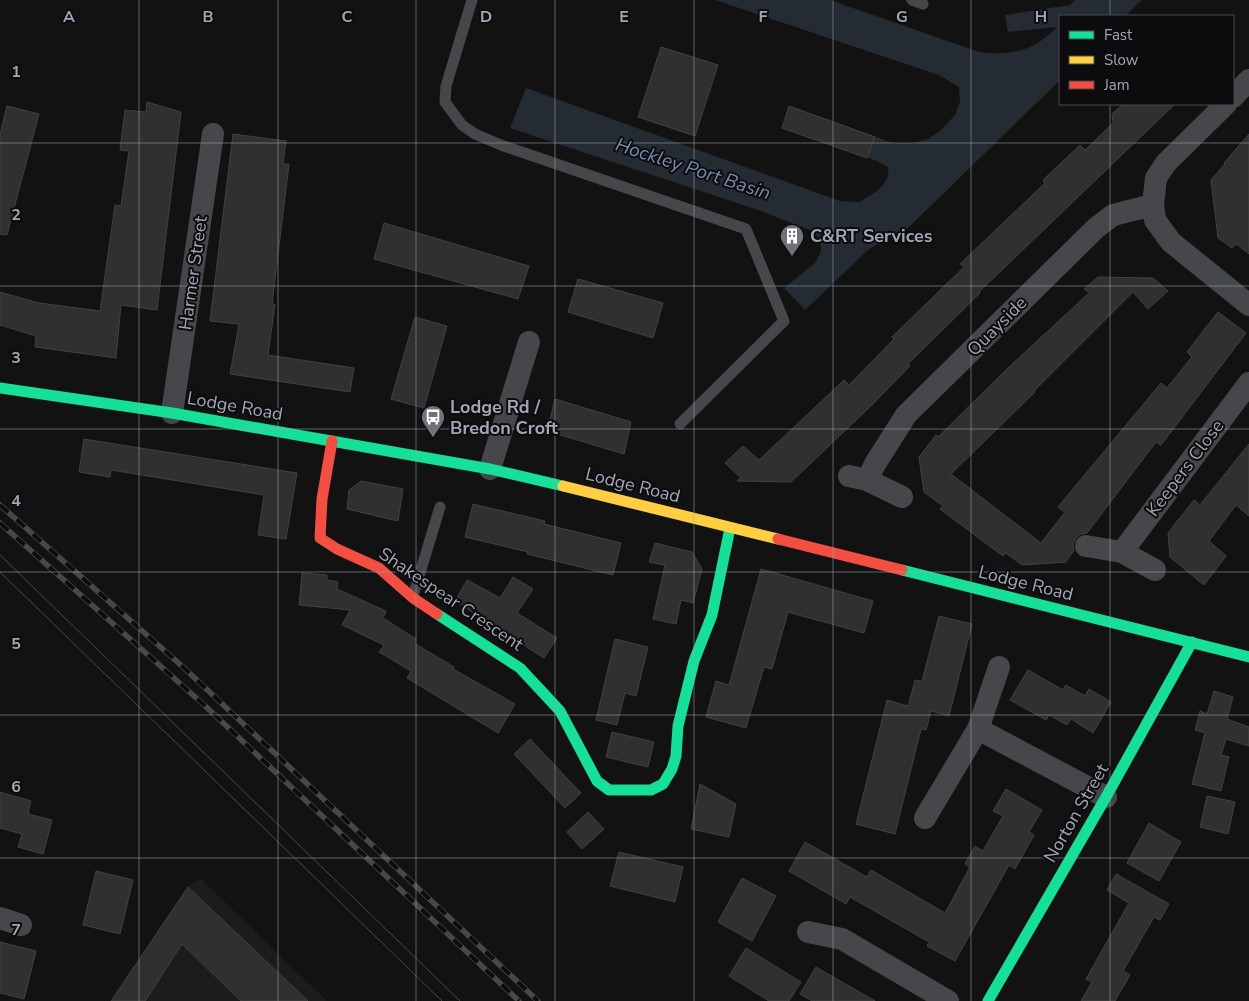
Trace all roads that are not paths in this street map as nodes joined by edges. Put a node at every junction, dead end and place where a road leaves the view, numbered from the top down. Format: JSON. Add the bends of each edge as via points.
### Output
{"nodes":[{"id":1,"x":472,"y":0,"type":"edge"},
{"id":2,"x":912,"y":0,"type":"edge"},
{"id":3,"x":923,"y":4,"type":"dead end"},
{"id":4,"x":1249,"y":80,"type":"edge"},
{"id":5,"x":1234,"y":96,"type":"edge"},
{"id":6,"x":1225,"y":105,"type":"edge"},
{"id":7,"x":213,"y":134,"type":"dead end"},
{"id":8,"x":1153,"y":205,"type":"junction"},
{"id":9,"x":1249,"y":305,"type":"edge"},
{"id":10,"x":529,"y":342,"type":"dead end"},
{"id":11,"x":1249,"y":383,"type":"edge"},
{"id":12,"x":0,"y":388,"type":"edge"},
{"id":13,"x":172,"y":413,"type":"junction"},
{"id":14,"x":680,"y":424,"type":"dead end"},
{"id":15,"x":332,"y":441,"type":"junction"},
{"id":16,"x":490,"y":469,"type":"junction"},
{"id":17,"x":902,"y":497,"type":"dead end"},
{"id":18,"x":440,"y":507,"type":"dead end"},
{"id":19,"x":730,"y":528,"type":"junction"},
{"id":20,"x":1086,"y":546,"type":"dead end"},
{"id":21,"x":1122,"y":552,"type":"junction"},
{"id":22,"x":1155,"y":570,"type":"dead end"},
{"id":23,"x":413,"y":598,"type":"junction"},
{"id":24,"x":1192,"y":642,"type":"junction"},
{"id":25,"x":1249,"y":658,"type":"edge"},
{"id":26,"x":999,"y":668,"type":"dead end"},
{"id":27,"x":978,"y":729,"type":"junction"},
{"id":28,"x":1106,"y":797,"type":"junction"},
{"id":29,"x":925,"y":818,"type":"dead end"},
{"id":30,"x":808,"y":932,"type":"dead end"},
{"id":31,"x":948,"y":1001,"type":"edge"},
{"id":32,"x":988,"y":1001,"type":"edge"}],
"edges":[{"from":1,"to":14,"type":"lane","via":[[446,86],[445,102],[462,125],[501,145],[746,230],[784,321]]},
{"from":2,"to":3,"type":"lane"},
{"from":4,"to":5,"type":"street"},
{"from":6,"to":8,"type":"street","via":[[1166,163],[1156,178]]},
{"from":7,"to":13,"type":"street","name":"Harmer Street"},
{"from":8,"to":9,"type":"street","via":[[1155,220],[1171,242]]},
{"from":8,"to":17,"type":"street","name":"Quayside","via":[[1113,215],[1096,228],[906,416],[874,464],[858,478]]},
{"from":10,"to":16,"type":"street"},
{"from":11,"to":21,"type":"street","name":"Keepers Close"},
{"from":12,"to":13,"type":"street","name":"Lodge Road"},
{"from":13,"to":15,"type":"street","name":"Lodge Road"},
{"from":15,"to":16,"type":"street","name":"Lodge Road"},
{"from":15,"to":23,"type":"street","name":"Shakespear Crescent","via":[[322,499],[320,538],[379,568]]},
{"from":16,"to":19,"type":"street","name":"Lodge Road"},
{"from":18,"to":23,"type":"lane"},
{"from":19,"to":23,"type":"street","name":"Shakespear Crescent","via":[[712,615],[694,661],[678,726],[676,756],[663,784],[651,790],[610,790],[597,781],[560,711],[520,668]]},
{"from":19,"to":24,"type":"street","name":"Lodge Road"},
{"from":20,"to":21,"type":"street"},
{"from":21,"to":22,"type":"street"},
{"from":24,"to":25,"type":"street","name":"Lodge Road"},
{"from":24,"to":28,"type":"street","name":"Norton Street"},
{"from":26,"to":27,"type":"street"},
{"from":27,"to":28,"type":"street"},
{"from":27,"to":29,"type":"street"},
{"from":28,"to":32,"type":"street","name":"Norton Street"},
{"from":30,"to":31,"type":"street","via":[[842,939]]}]}
